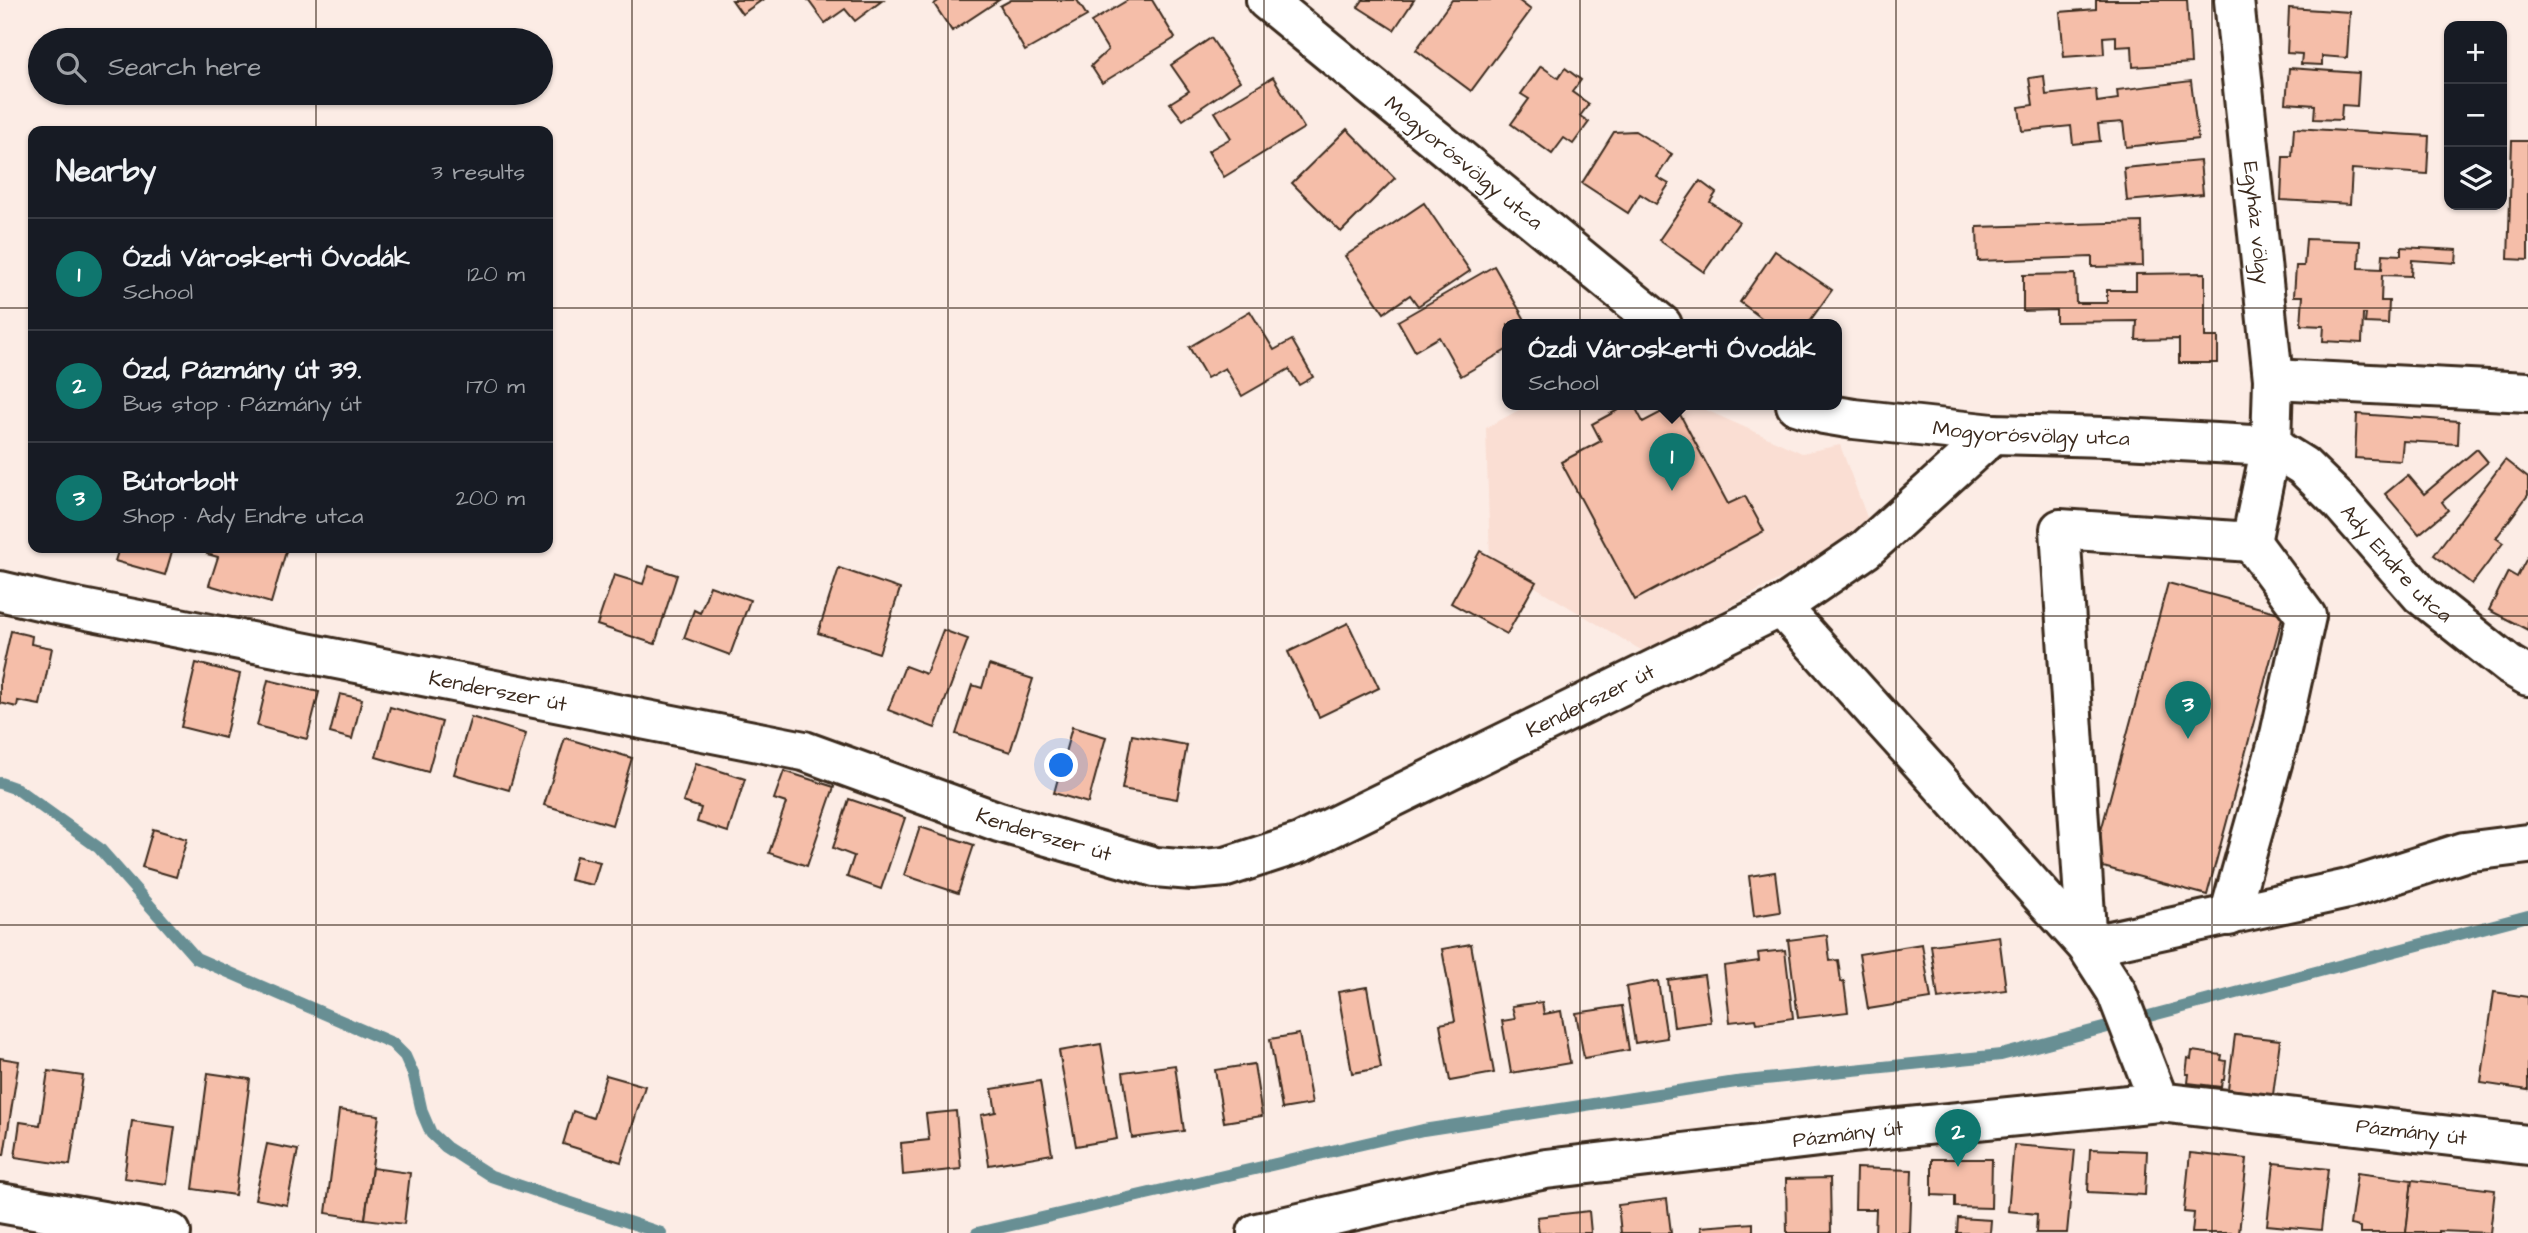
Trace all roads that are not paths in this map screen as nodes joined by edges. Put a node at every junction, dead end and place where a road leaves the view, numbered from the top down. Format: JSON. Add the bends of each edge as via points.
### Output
{"nodes":[{"id":1,"x":1266,"y":0,"type":"edge"},
{"id":2,"x":2234,"y":0,"type":"edge"},
{"id":3,"x":1655,"y":319,"type":"edge"},
{"id":4,"x":2273,"y":379,"type":"junction"},
{"id":5,"x":2528,"y":392,"type":"edge"},
{"id":6,"x":1812,"y":410,"type":"edge"},
{"id":7,"x":1993,"y":434,"type":"junction"},
{"id":8,"x":2271,"y":446,"type":"junction"},
{"id":9,"x":2251,"y":542,"type":"junction"},
{"id":10,"x":0,"y":591,"type":"edge"},
{"id":11,"x":1781,"y":607,"type":"junction"},
{"id":12,"x":2528,"y":676,"type":"edge"},
{"id":13,"x":2528,"y":844,"type":"edge"},
{"id":14,"x":2229,"y":916,"type":"junction"},
{"id":15,"x":2087,"y":946,"type":"junction"},
{"id":16,"x":2159,"y":1102,"type":"junction"},
{"id":17,"x":2528,"y":1145,"type":"edge"},
{"id":18,"x":0,"y":1203,"type":"edge"},
{"id":19,"x":171,"y":1233,"type":"edge"},
{"id":20,"x":1257,"y":1233,"type":"edge"}],
"edges":[{"from":1,"to":3,"type":"street","name":"Mogyorósvölgy utca"},
{"from":2,"to":4,"type":"street","name":"Egyház völgy"},
{"from":4,"to":5,"type":"street"},
{"from":4,"to":8,"type":"street","name":"Egyház völgy"},
{"from":6,"to":7,"type":"street","name":"Mogyorósvölgy utca"},
{"from":7,"to":8,"type":"street","name":"Mogyorósvölgy utca"},
{"from":7,"to":11,"type":"street","name":"Kenderszer út","via":[[1866,550]]},
{"from":8,"to":9,"type":"street","name":"Egyház völgy"},
{"from":8,"to":12,"type":"street","name":"Ady Endre utca","via":[[2303,467],[2341,503],[2421,594],[2487,649]]},
{"from":9,"to":14,"type":"street","via":[[2306,616],[2280,735]]},
{"from":9,"to":15,"type":"street","via":[[2060,529]]},
{"from":10,"to":11,"type":"street","name":"Kenderszer út","via":[[804,751],[999,822],[1155,867],[1192,870],[1226,867],[1300,843]]},
{"from":11,"to":15,"type":"street"},
{"from":13,"to":14,"type":"street","via":[[2464,852],[2348,890]]},
{"from":14,"to":15,"type":"street"},
{"from":15,"to":16,"type":"street","via":[[2116,991]]},
{"from":16,"to":17,"type":"street","name":"Pázmány út"},
{"from":16,"to":20,"type":"street","name":"Pázmány út","via":[[1546,1169]]},
{"from":18,"to":19,"type":"street"}]}
